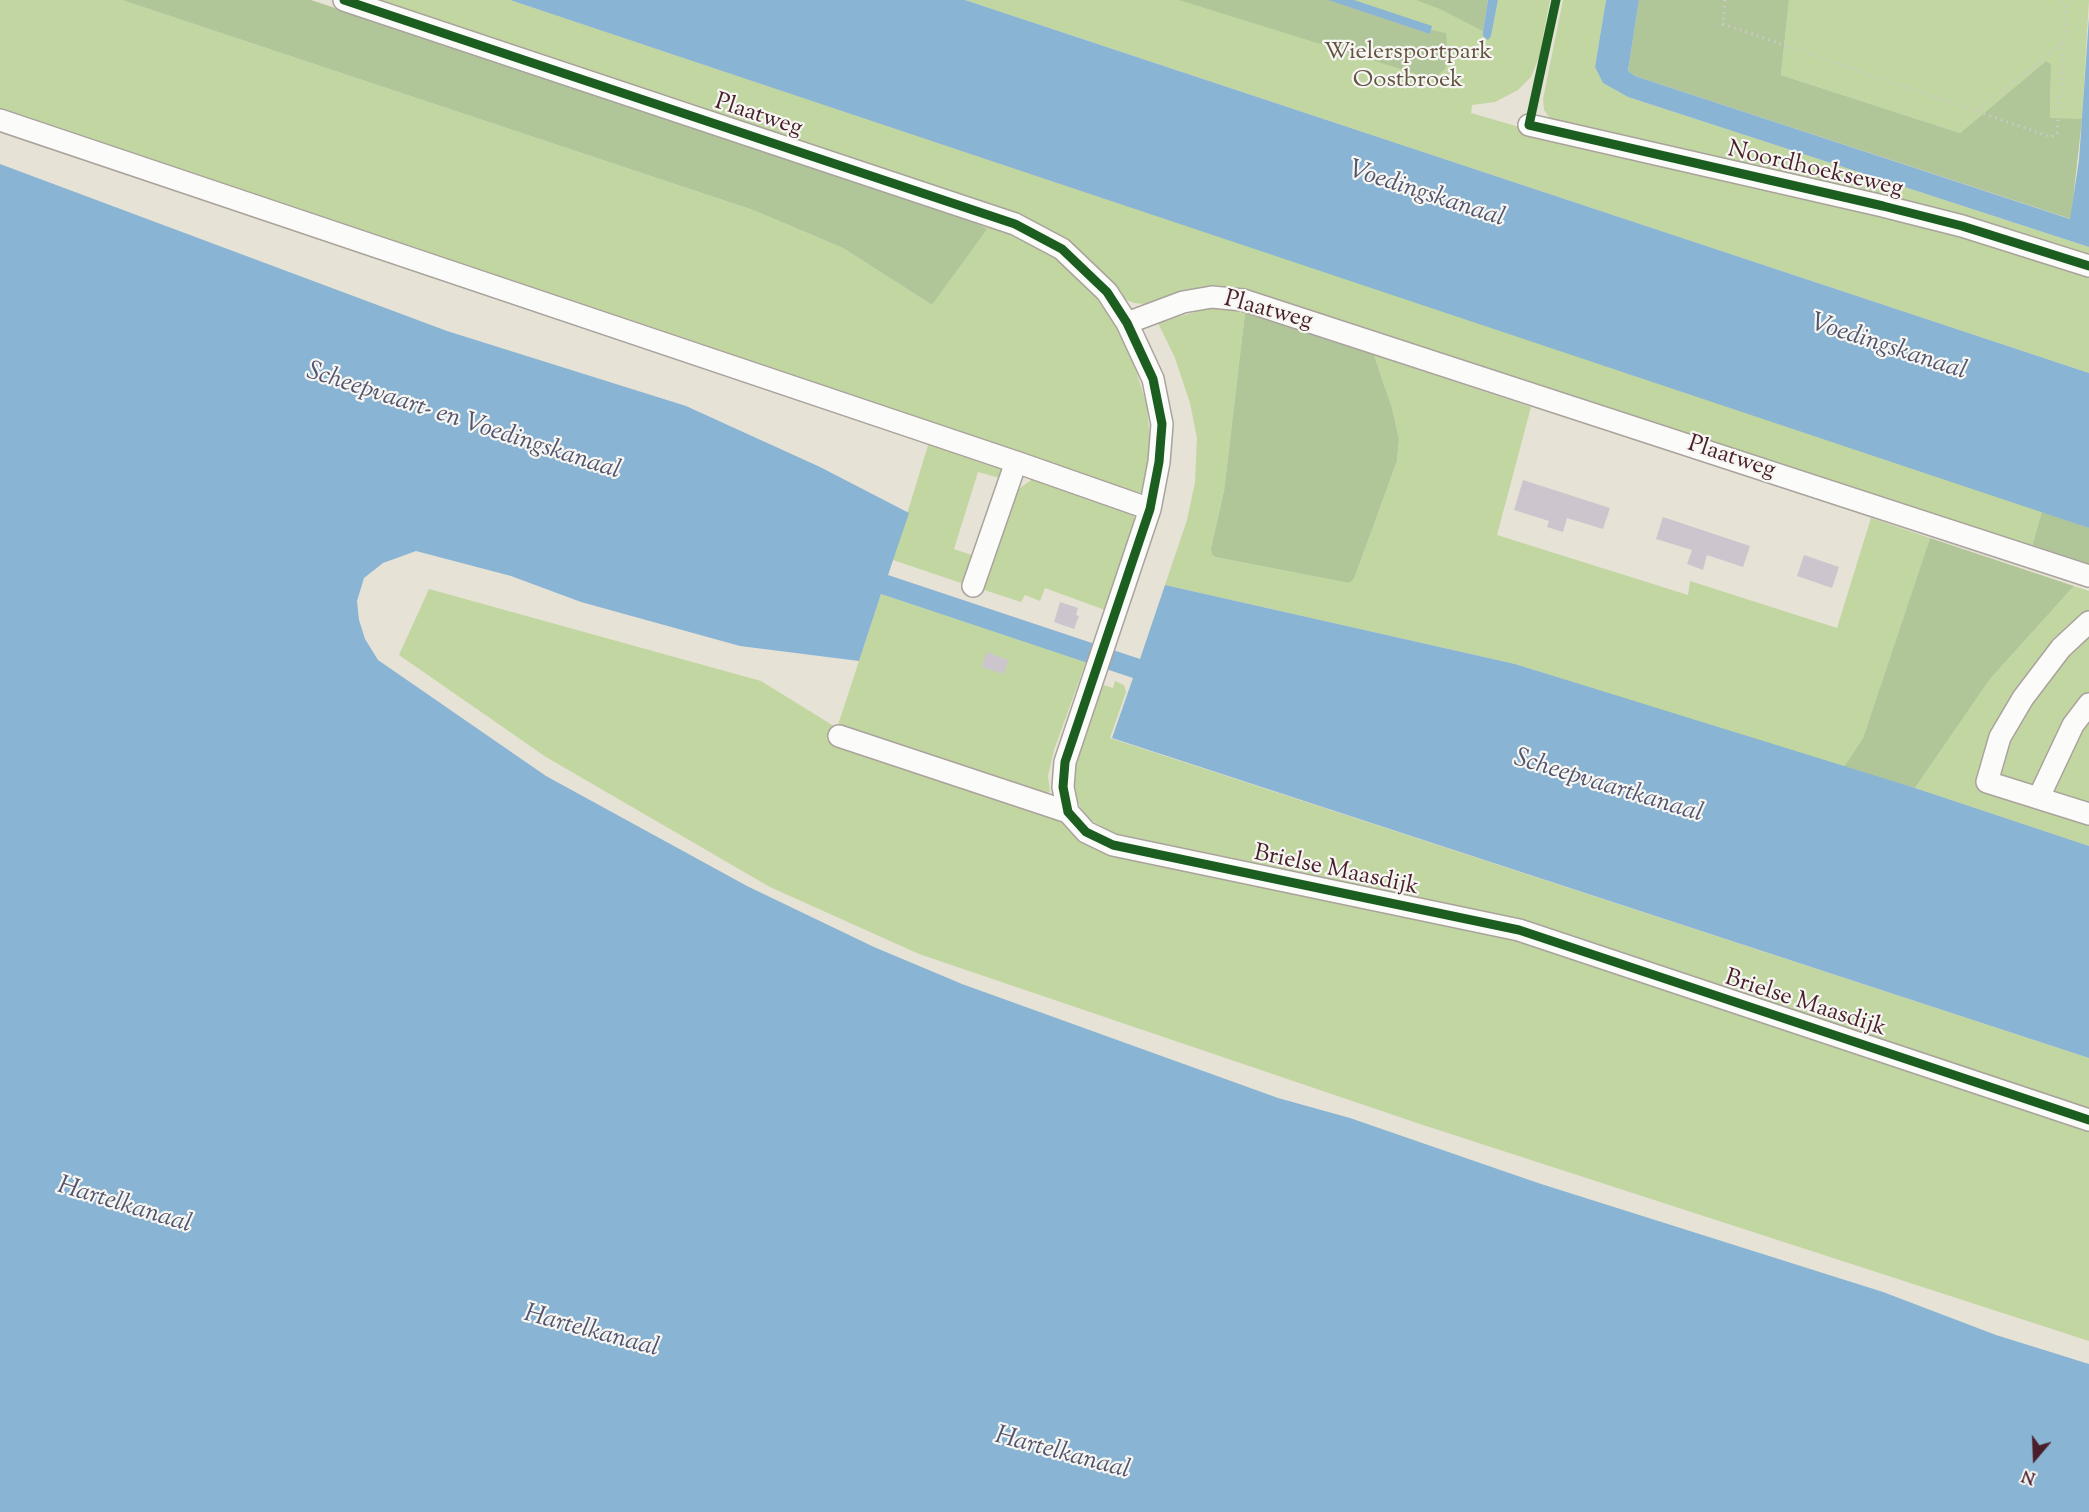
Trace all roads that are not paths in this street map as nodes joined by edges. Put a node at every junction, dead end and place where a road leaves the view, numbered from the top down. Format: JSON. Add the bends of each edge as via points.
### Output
{"nodes":[{"id":1,"x":344,"y":0,"type":"edge"},
{"id":2,"x":0,"y":120,"type":"edge"},
{"id":3,"x":1529,"y":125,"type":"dead end"},
{"id":4,"x":2089,"y":266,"type":"edge"},
{"id":5,"x":1127,"y":323,"type":"junction"},
{"id":6,"x":1016,"y":462,"type":"junction"},
{"id":7,"x":1150,"y":509,"type":"junction"},
{"id":8,"x":2089,"y":576,"type":"edge"},
{"id":9,"x":973,"y":585,"type":"dead end"},
{"id":10,"x":2089,"y":622,"type":"edge"},
{"id":11,"x":2089,"y":704,"type":"edge"},
{"id":12,"x":838,"y":736,"type":"dead end"},
{"id":13,"x":2039,"y":797,"type":"junction"},
{"id":14,"x":1068,"y":812,"type":"junction"},
{"id":15,"x":2089,"y":814,"type":"edge"},
{"id":16,"x":2089,"y":1120,"type":"edge"}],
"edges":[{"from":1,"to":5,"type":"street","name":"Plaatweg","via":[[1015,224],[1062,249],[1107,292]]},
{"from":2,"to":6,"type":"street"},
{"from":3,"to":4,"type":"street","name":"Noordhoekseweg","via":[[1883,206]]},
{"from":5,"to":7,"type":"street","via":[[1153,379],[1162,424]]},
{"from":5,"to":8,"type":"street","name":"Plaatweg","via":[[1183,302],[1212,297],[1243,300]]},
{"from":6,"to":7,"type":"street"},
{"from":6,"to":9,"type":"street"},
{"from":7,"to":14,"type":"street","via":[[1065,762],[1063,787]]},
{"from":10,"to":13,"type":"street","via":[[2061,648],[2023,698],[2000,737],[1987,782]]},
{"from":11,"to":13,"type":"street","via":[[2073,725]]},
{"from":12,"to":14,"type":"street"},
{"from":13,"to":15,"type":"street"},
{"from":14,"to":16,"type":"street","name":"Brielse Maasdijk","via":[[1086,832],[1113,845],[1519,930]]}]}
